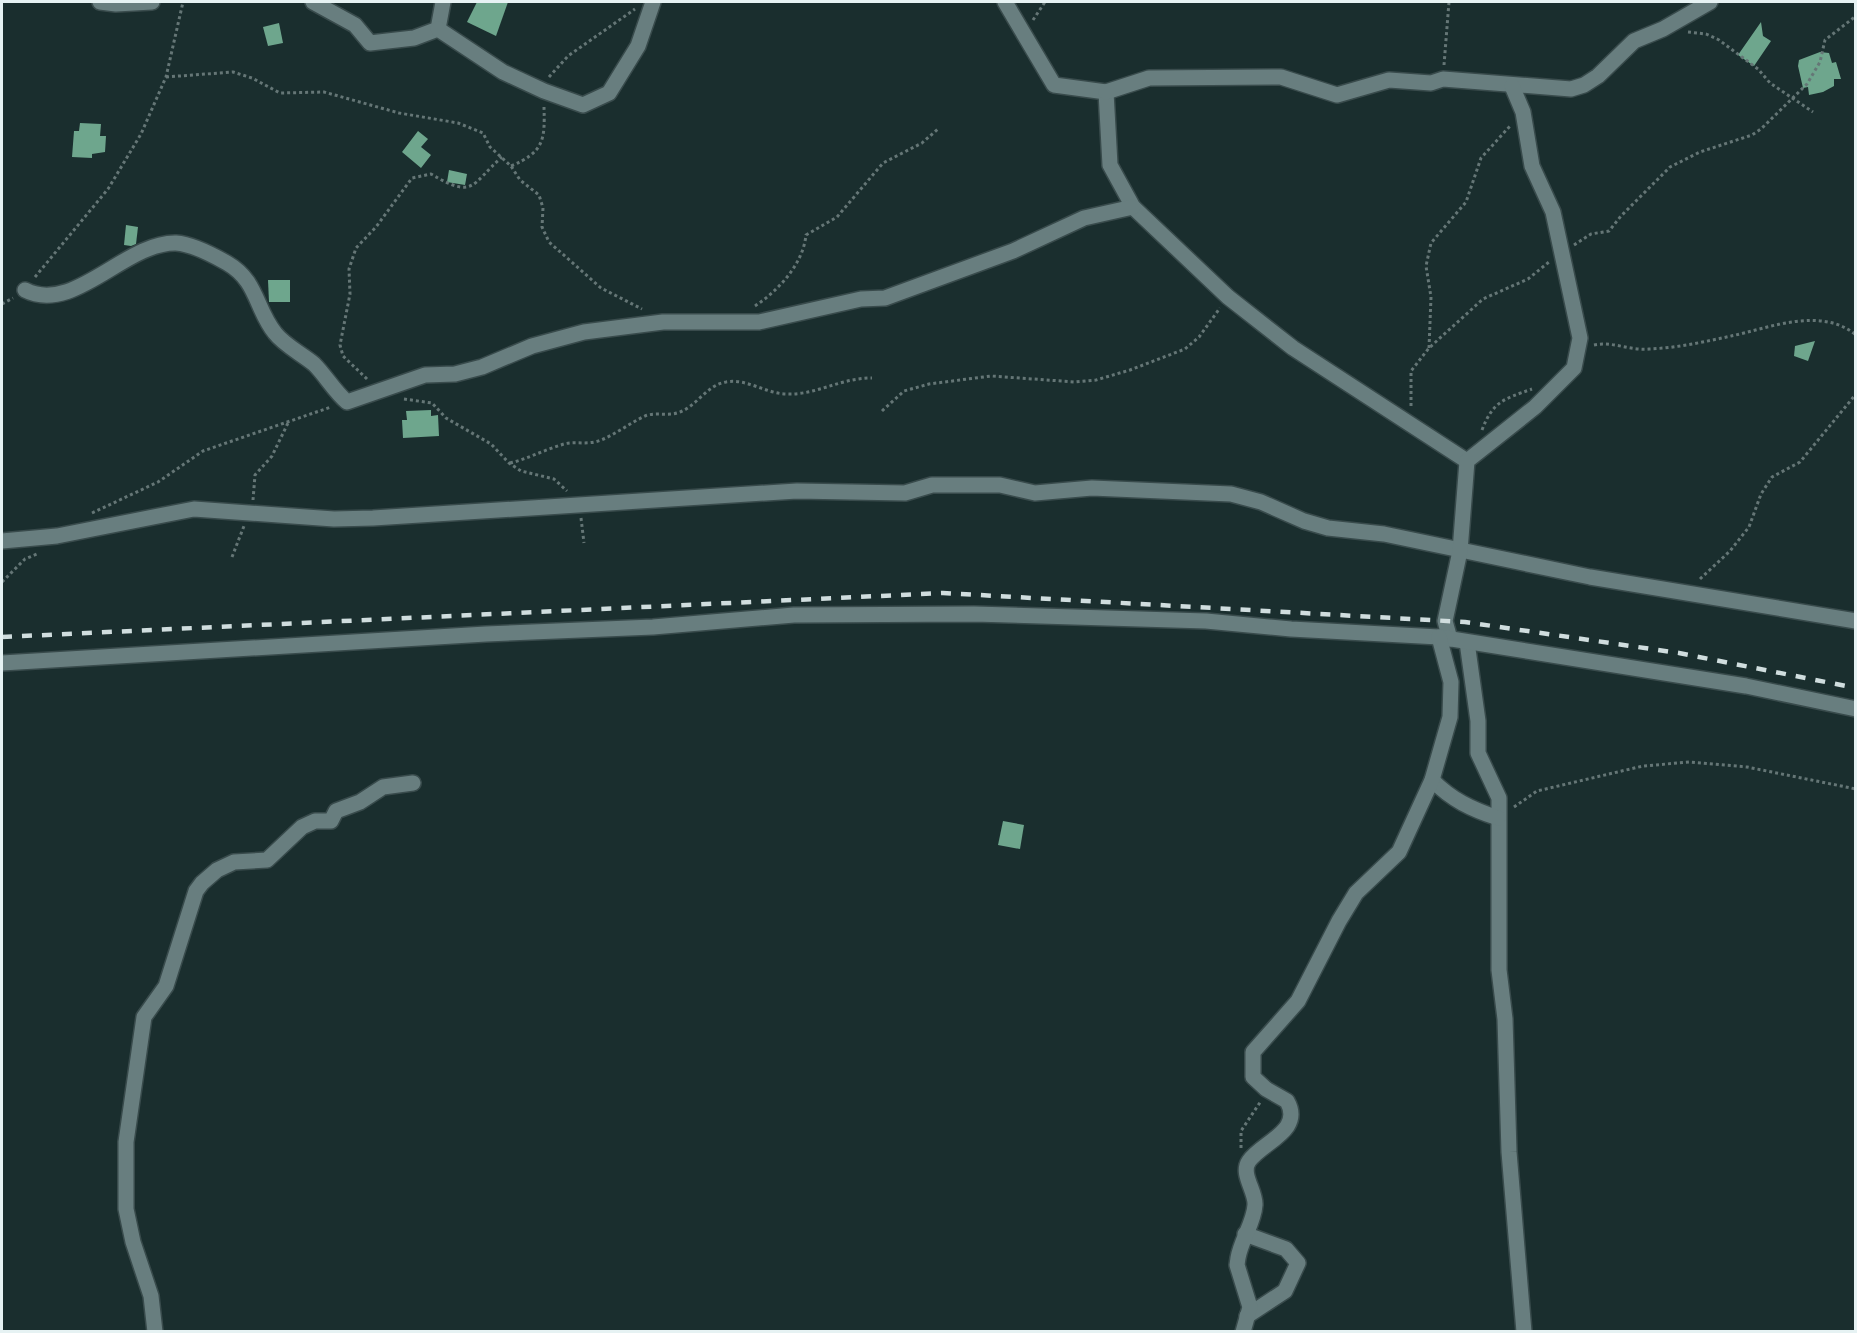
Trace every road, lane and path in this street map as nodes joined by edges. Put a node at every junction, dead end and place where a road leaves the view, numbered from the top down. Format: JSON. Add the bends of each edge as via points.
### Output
{"nodes":[{"id":1,"x":100,"y":2,"type":"edge"},
{"id":2,"x":152,"y":2,"type":"edge"},
{"id":3,"x":183,"y":2,"type":"edge"},
{"id":4,"x":313,"y":2,"type":"edge"},
{"id":5,"x":443,"y":2,"type":"edge"},
{"id":6,"x":1005,"y":2,"type":"edge"},
{"id":7,"x":1044,"y":2,"type":"edge"},
{"id":8,"x":1449,"y":2,"type":"edge"},
{"id":9,"x":1710,"y":2,"type":"edge"},
{"id":10,"x":647,"y":4,"type":"edge"},
{"id":11,"x":1856,"y":16,"type":"edge"},
{"id":12,"x":438,"y":29,"type":"junction"},
{"id":13,"x":1663,"y":29,"type":"junction"},
{"id":14,"x":1023,"y":34,"type":"junction"},
{"id":15,"x":166,"y":77,"type":"junction"},
{"id":16,"x":1443,"y":79,"type":"junction"},
{"id":17,"x":1512,"y":86,"type":"junction"},
{"id":18,"x":544,"y":92,"type":"junction"},
{"id":19,"x":1106,"y":92,"type":"junction"},
{"id":20,"x":1794,"y":98,"type":"junction"},
{"id":21,"x":1523,"y":112,"type":"junction"},
{"id":22,"x":1813,"y":112,"type":"dead end"},
{"id":23,"x":939,"y":128,"type":"dead end"},
{"id":24,"x":502,"y":157,"type":"junction"},
{"id":25,"x":511,"y":166,"type":"junction"},
{"id":26,"x":1133,"y":207,"type":"junction"},
{"id":27,"x":1562,"y":253,"type":"junction"},
{"id":28,"x":25,"y":290,"type":"junction"},
{"id":29,"x":1228,"y":297,"type":"junction"},
{"id":30,"x":2,"y":304,"type":"edge"},
{"id":31,"x":733,"y":321,"type":"junction"},
{"id":32,"x":663,"y":322,"type":"junction"},
{"id":33,"x":1856,"y":335,"type":"edge"},
{"id":34,"x":1428,"y":348,"type":"junction"},
{"id":35,"x":1578,"y":351,"type":"junction"},
{"id":36,"x":872,"y":378,"type":"dead end"},
{"id":37,"x":1539,"y":386,"type":"dead end"},
{"id":38,"x":381,"y":389,"type":"junction"},
{"id":39,"x":1856,"y":394,"type":"edge"},
{"id":40,"x":347,"y":402,"type":"junction"},
{"id":41,"x":882,"y":411,"type":"dead end"},
{"id":42,"x":288,"y":423,"type":"junction"},
{"id":43,"x":1414,"y":428,"type":"junction"},
{"id":44,"x":1480,"y":436,"type":"dead end"},
{"id":45,"x":1467,"y":461,"type":"junction"},
{"id":46,"x":509,"y":463,"type":"junction"},
{"id":47,"x":576,"y":507,"type":"junction"},
{"id":48,"x":250,"y":513,"type":"junction"},
{"id":49,"x":89,"y":515,"type":"dead end"},
{"id":50,"x":2,"y":541,"type":"edge"},
{"id":51,"x":584,"y":543,"type":"dead end"},
{"id":52,"x":1460,"y":551,"type":"junction"},
{"id":53,"x":46,"y":552,"type":"dead end"},
{"id":54,"x":232,"y":557,"type":"dead end"},
{"id":55,"x":1700,"y":579,"type":"dead end"},
{"id":56,"x":2,"y":582,"type":"edge"},
{"id":57,"x":1856,"y":621,"type":"edge"},
{"id":58,"x":1444,"y":638,"type":"junction"},
{"id":59,"x":1467,"y":642,"type":"junction"},
{"id":60,"x":2,"y":653,"type":"edge"},
{"id":61,"x":32,"y":661,"type":"junction"},
{"id":62,"x":2,"y":663,"type":"edge"},
{"id":63,"x":1856,"y":708,"type":"edge"},
{"id":64,"x":1432,"y":780,"type":"junction"},
{"id":65,"x":413,"y":783,"type":"dead end"},
{"id":66,"x":1856,"y":789,"type":"edge"},
{"id":67,"x":1498,"y":818,"type":"junction"},
{"id":68,"x":1262,"y":1086,"type":"junction"},
{"id":69,"x":1248,"y":1163,"type":"junction"},
{"id":70,"x":1245,"y":1234,"type":"junction"},
{"id":71,"x":1247,"y":1316,"type":"junction"},
{"id":72,"x":155,"y":1332,"type":"edge"},
{"id":73,"x":1243,"y":1332,"type":"edge"},
{"id":74,"x":1524,"y":1332,"type":"edge"}],
"edges":[{"from":1,"to":2,"type":"street"},
{"from":3,"to":15,"type":"path"},
{"from":4,"to":12,"type":"street","via":[[355,25],[370,43],[414,38]]},
{"from":5,"to":12,"type":"street"},
{"from":6,"to":14,"type":"street"},
{"from":7,"to":14,"type":"path"},
{"from":8,"to":16,"type":"path"},
{"from":9,"to":13,"type":"street"},
{"from":10,"to":18,"type":"path","via":[[568,56],[548,80]]},
{"from":10,"to":18,"type":"street","via":[[638,46],[609,93],[583,105]]},
{"from":11,"to":20,"type":"path","via":[[1825,40],[1820,62],[1808,84]]},
{"from":12,"to":18,"type":"street","via":[[503,72]]},
{"from":13,"to":17,"type":"street","via":[[1634,41],[1584,85]]},
{"from":13,"to":20,"type":"path","via":[[1706,34],[1719,40]]},
{"from":14,"to":19,"type":"street","via":[[1054,85]]},
{"from":15,"to":24,"type":"path","via":[[233,72],[280,93],[324,92],[399,113],[458,123],[483,133],[490,147]]},
{"from":15,"to":28,"type":"path","via":[[141,134],[108,189]]},
{"from":16,"to":17,"type":"street"},
{"from":16,"to":19,"type":"street","via":[[1431,83],[1389,80],[1337,95],[1281,77],[1149,78]]},
{"from":17,"to":21,"type":"street"},
{"from":18,"to":25,"type":"path","via":[[541,145],[535,154]]},
{"from":19,"to":26,"type":"street","via":[[1110,165]]},
{"from":20,"to":22,"type":"path"},
{"from":20,"to":27,"type":"path","via":[[1757,133],[1706,149],[1670,167],[1609,231],[1591,234]]},
{"from":21,"to":27,"type":"street","via":[[1532,166],[1553,212]]},
{"from":21,"to":34,"type":"path","via":[[1481,158],[1466,202],[1431,243],[1426,266],[1431,297]]},
{"from":23,"to":31,"type":"path","via":[[922,143],[883,163],[837,217],[806,234],[804,252],[783,281]]},
{"from":24,"to":25,"type":"path"},
{"from":24,"to":38,"type":"path","via":[[468,188],[454,187],[431,174],[412,178],[356,248],[349,269],[350,294],[340,345],[350,365]]},
{"from":25,"to":32,"type":"path","via":[[520,180],[539,195],[542,227],[549,242],[613,296]]},
{"from":26,"to":29,"type":"street"},
{"from":26,"to":31,"type":"street","via":[[1084,218],[1013,251],[885,298],[861,299],[759,322]]},
{"from":27,"to":34,"type":"path","via":[[1528,279],[1483,299]]},
{"from":27,"to":35,"type":"street","via":[[1580,338]]},
{"from":28,"to":30,"type":"path"},
{"from":28,"to":40,"type":"street","via":[[36,296],[57,296],[140,253],[164,244],[190,246],[228,264],[248,280],[276,334],[316,366]]},
{"from":29,"to":41,"type":"path","via":[[1199,337],[1185,349],[1130,370],[1075,382],[991,376],[929,384],[904,391]]},
{"from":29,"to":43,"type":"street","via":[[1293,348]]},
{"from":31,"to":32,"type":"street"},
{"from":32,"to":38,"type":"street","via":[[584,332],[532,346],[464,372],[425,375]]},
{"from":33,"to":35,"type":"path","via":[[1836,324],[1805,321],[1649,350],[1602,343]]},
{"from":34,"to":43,"type":"path","via":[[1412,371]]},
{"from":35,"to":45,"type":"street","via":[[1574,368],[1535,407]]},
{"from":36,"to":46,"type":"path","via":[[848,379],[818,390],[788,394],[771,393],[749,383],[725,382],[713,386],[694,405],[677,413],[646,416],[588,445],[561,444]]},
{"from":37,"to":44,"type":"path","via":[[1497,404],[1490,410]]},
{"from":38,"to":40,"type":"street"},
{"from":38,"to":46,"type":"path","via":[[404,399],[432,403],[446,418],[491,444]]},
{"from":39,"to":55,"type":"path","via":[[1800,462],[1772,477],[1749,527]]},
{"from":40,"to":42,"type":"path"},
{"from":42,"to":48,"type":"path","via":[[272,456],[255,475]]},
{"from":42,"to":49,"type":"path","via":[[203,451],[158,482]]},
{"from":43,"to":45,"type":"street"},
{"from":45,"to":52,"type":"street"},
{"from":46,"to":47,"type":"path","via":[[521,471],[554,479]]},
{"from":47,"to":48,"type":"street","via":[[344,519]]},
{"from":47,"to":51,"type":"path","via":[[584,527]]},
{"from":47,"to":52,"type":"street","via":[[797,491],[905,493],[932,485],[1000,485],[1035,493],[1092,489],[1231,494],[1262,501],[1328,528],[1384,534]]},
{"from":48,"to":50,"type":"street","via":[[194,509],[57,536]]},
{"from":48,"to":54,"type":"path"},
{"from":52,"to":57,"type":"street"},
{"from":52,"to":58,"type":"street"},
{"from":53,"to":56,"type":"path","via":[[26,559]]},
{"from":58,"to":59,"type":"street"},
{"from":58,"to":61,"type":"street","via":[[1206,621],[974,614],[794,615],[653,627]]},
{"from":58,"to":64,"type":"street","via":[[1451,682],[1450,717]]},
{"from":59,"to":63,"type":"street","via":[[1746,686]]},
{"from":59,"to":67,"type":"street","via":[[1478,721],[1477,748],[1497,792]]},
{"from":60,"to":61,"type":"street"},
{"from":61,"to":62,"type":"street"},
{"from":64,"to":67,"type":"street","via":[[1465,807]]},
{"from":64,"to":68,"type":"street","via":[[1399,852],[1356,893],[1298,1001],[1253,1052],[1253,1077]]},
{"from":65,"to":72,"type":"street","via":[[383,787],[336,811],[331,821],[315,821],[302,827],[271,857],[234,862],[217,870],[196,891],[166,986],[143,1024],[126,1143],[126,1209],[151,1296]]},
{"from":66,"to":67,"type":"path","via":[[1747,767],[1690,762],[1643,766],[1537,791]]},
{"from":67,"to":74,"type":"street","via":[[1498,970],[1505,1018],[1509,1152]]},
{"from":68,"to":69,"type":"path","via":[[1260,1105],[1241,1131],[1241,1148]]},
{"from":68,"to":69,"type":"street","via":[[1287,1101],[1290,1116],[1281,1134]]},
{"from":69,"to":70,"type":"street","via":[[1247,1176],[1255,1206]]},
{"from":70,"to":71,"type":"street","via":[[1237,1265],[1248,1300]]},
{"from":70,"to":71,"type":"street","via":[[1286,1249],[1298,1263],[1286,1291]]},
{"from":71,"to":73,"type":"street"}]}
